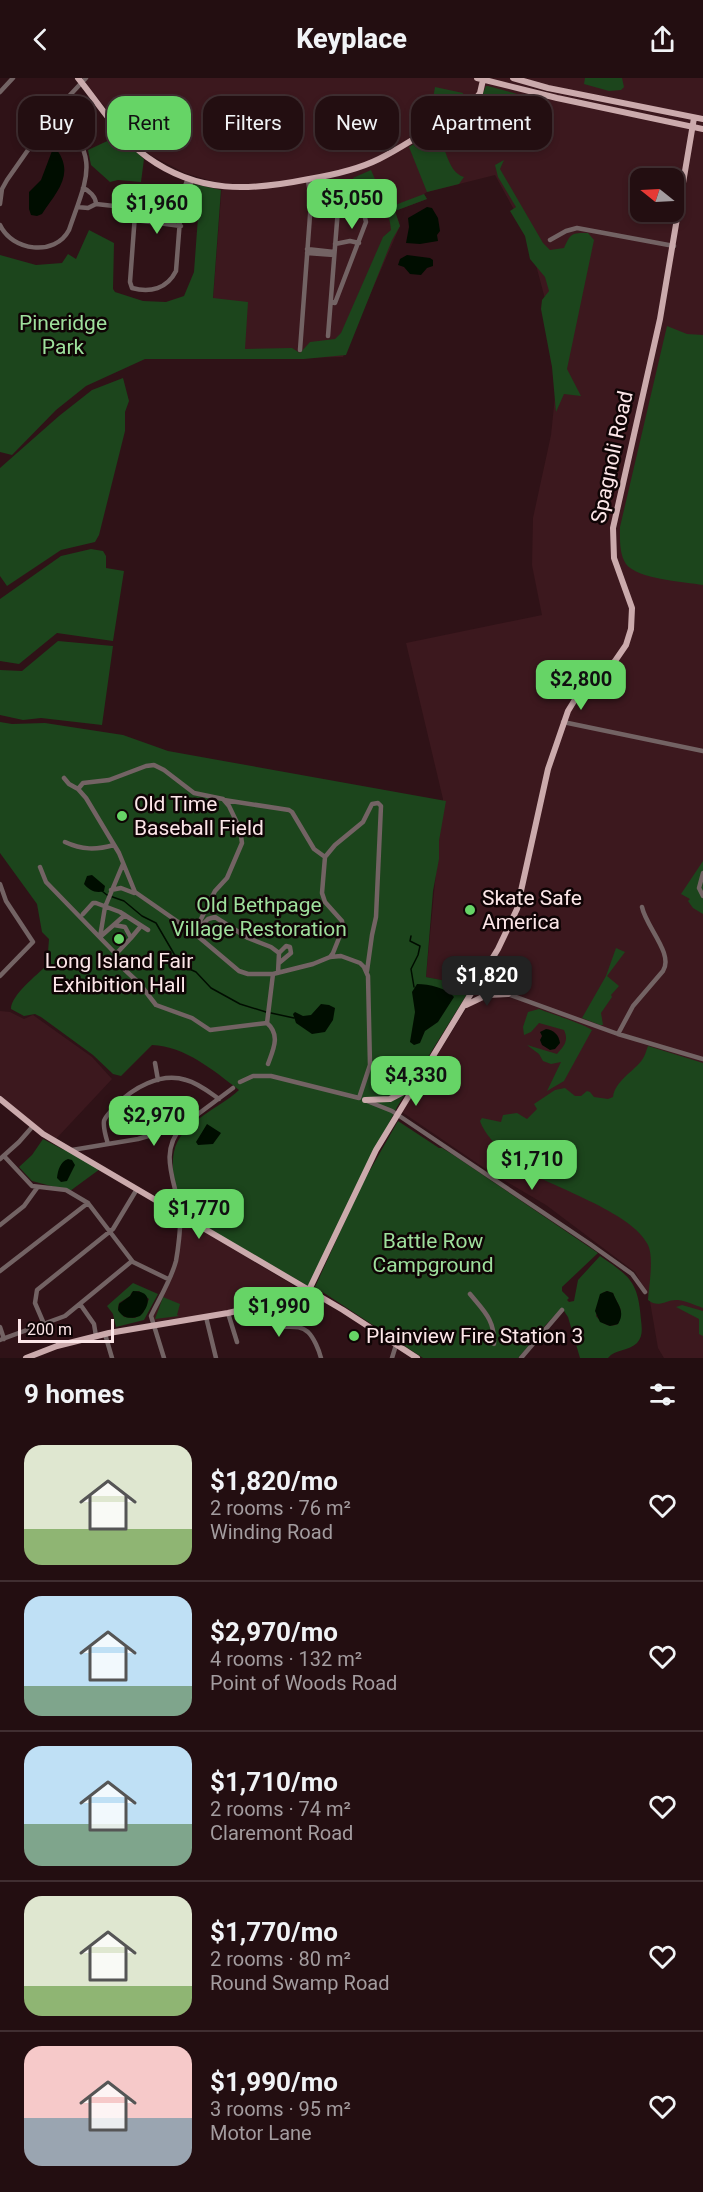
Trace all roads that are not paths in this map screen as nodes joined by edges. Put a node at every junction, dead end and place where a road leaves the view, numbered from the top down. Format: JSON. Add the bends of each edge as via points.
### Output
{"nodes":[{"id":1,"x":13,"y":78,"type":"edge"},
{"id":2,"x":513,"y":78,"type":"edge"},
{"id":3,"x":481,"y":79,"type":"edge"},
{"id":4,"x":82,"y":80,"type":"edge"},
{"id":5,"x":0,"y":92,"type":"edge"},
{"id":6,"x":68,"y":96,"type":"edge"},
{"id":7,"x":478,"y":96,"type":"edge"},
{"id":8,"x":552,"y":98,"type":"edge"},
{"id":9,"x":557,"y":98,"type":"junction"},
{"id":10,"x":694,"y":118,"type":"junction"},
{"id":11,"x":703,"y":119,"type":"edge"},
{"id":12,"x":693,"y":127,"type":"junction"},
{"id":13,"x":703,"y":129,"type":"edge"},
{"id":14,"x":411,"y":140,"type":"edge"},
{"id":15,"x":28,"y":150,"type":"edge"},
{"id":16,"x":85,"y":150,"type":"edge"},
{"id":17,"x":190,"y":179,"type":"junction"},
{"id":18,"x":308,"y":180,"type":"junction"},
{"id":19,"x":82,"y":188,"type":"junction"},
{"id":20,"x":144,"y":192,"type":"dead end"},
{"id":21,"x":0,"y":204,"type":"edge"},
{"id":22,"x":96,"y":204,"type":"junction"},
{"id":23,"x":77,"y":207,"type":"junction"},
{"id":24,"x":136,"y":207,"type":"junction"},
{"id":25,"x":135,"y":220,"type":"junction"},
{"id":26,"x":0,"y":225,"type":"edge"},
{"id":27,"x":181,"y":226,"type":"junction"},
{"id":28,"x":2,"y":235,"type":"edge"},
{"id":29,"x":550,"y":240,"type":"dead end"},
{"id":30,"x":358,"y":243,"type":"junction"},
{"id":31,"x":335,"y":244,"type":"junction"},
{"id":32,"x":674,"y":246,"type":"junction"},
{"id":33,"x":307,"y":251,"type":"junction"},
{"id":34,"x":334,"y":253,"type":"junction"},
{"id":35,"x":331,"y":302,"type":"junction"},
{"id":36,"x":328,"y":336,"type":"dead end"},
{"id":37,"x":300,"y":350,"type":"dead end"},
{"id":38,"x":563,"y":722,"type":"junction"},
{"id":39,"x":703,"y":751,"type":"edge"},
{"id":40,"x":64,"y":778,"type":"dead end"},
{"id":41,"x":78,"y":789,"type":"junction"},
{"id":42,"x":223,"y":799,"type":"junction"},
{"id":43,"x":236,"y":801,"type":"junction"},
{"id":44,"x":231,"y":810,"type":"junction"},
{"id":45,"x":65,"y":842,"type":"dead end"},
{"id":46,"x":114,"y":845,"type":"junction"},
{"id":47,"x":326,"y":857,"type":"junction"},
{"id":48,"x":123,"y":864,"type":"junction"},
{"id":49,"x":40,"y":867,"type":"dead end"},
{"id":50,"x":703,"y":873,"type":"edge"},
{"id":51,"x":0,"y":884,"type":"edge"},
{"id":52,"x":110,"y":894,"type":"junction"},
{"id":53,"x":138,"y":895,"type":"junction"},
{"id":54,"x":703,"y":896,"type":"edge"},
{"id":55,"x":105,"y":907,"type":"junction"},
{"id":56,"x":642,"y":907,"type":"dead end"},
{"id":57,"x":83,"y":914,"type":"dead end"},
{"id":58,"x":124,"y":915,"type":"junction"},
{"id":59,"x":205,"y":919,"type":"junction"},
{"id":60,"x":114,"y":925,"type":"junction"},
{"id":61,"x":141,"y":926,"type":"junction"},
{"id":62,"x":148,"y":930,"type":"dead end"},
{"id":63,"x":194,"y":933,"type":"junction"},
{"id":64,"x":100,"y":937,"type":"junction"},
{"id":65,"x":131,"y":938,"type":"junction"},
{"id":66,"x":336,"y":947,"type":"junction"},
{"id":67,"x":279,"y":953,"type":"junction"},
{"id":68,"x":115,"y":955,"type":"junction"},
{"id":69,"x":340,"y":956,"type":"junction"},
{"id":70,"x":330,"y":957,"type":"junction"},
{"id":71,"x":279,"y":963,"type":"junction"},
{"id":72,"x":0,"y":965,"type":"edge"},
{"id":73,"x":5,"y":971,"type":"junction"},
{"id":74,"x":367,"y":972,"type":"junction"},
{"id":75,"x":275,"y":974,"type":"junction"},
{"id":76,"x":0,"y":976,"type":"edge"},
{"id":77,"x":477,"y":983,"type":"junction"},
{"id":78,"x":508,"y":994,"type":"junction"},
{"id":79,"x":463,"y":1006,"type":"junction"},
{"id":80,"x":267,"y":1023,"type":"junction"},
{"id":81,"x":618,"y":1034,"type":"junction"},
{"id":82,"x":703,"y":1059,"type":"edge"},
{"id":83,"x":155,"y":1063,"type":"dead end"},
{"id":84,"x":268,"y":1064,"type":"dead end"},
{"id":85,"x":158,"y":1080,"type":"junction"},
{"id":86,"x":240,"y":1082,"type":"dead end"},
{"id":87,"x":414,"y":1086,"type":"junction"},
{"id":88,"x":233,"y":1088,"type":"dead end"},
{"id":89,"x":0,"y":1099,"type":"edge"},
{"id":90,"x":219,"y":1099,"type":"junction"},
{"id":91,"x":362,"y":1099,"type":"junction"},
{"id":92,"x":397,"y":1115,"type":"junction"},
{"id":93,"x":33,"y":1126,"type":"junction"},
{"id":94,"x":182,"y":1126,"type":"junction"},
{"id":95,"x":108,"y":1144,"type":"junction"},
{"id":96,"x":71,"y":1150,"type":"junction"},
{"id":97,"x":2,"y":1157,"type":"edge"},
{"id":98,"x":37,"y":1188,"type":"junction"},
{"id":99,"x":137,"y":1189,"type":"junction"},
{"id":100,"x":88,"y":1203,"type":"junction"},
{"id":101,"x":180,"y":1215,"type":"junction"},
{"id":102,"x":0,"y":1225,"type":"edge"},
{"id":103,"x":111,"y":1231,"type":"junction"},
{"id":104,"x":132,"y":1261,"type":"junction"},
{"id":105,"x":0,"y":1271,"type":"edge"},
{"id":106,"x":168,"y":1279,"type":"junction"},
{"id":107,"x":309,"y":1290,"type":"junction"},
{"id":108,"x":645,"y":1292,"type":"dead end"},
{"id":109,"x":470,"y":1294,"type":"dead end"},
{"id":110,"x":80,"y":1304,"type":"junction"},
{"id":111,"x":261,"y":1305,"type":"junction"},
{"id":112,"x":562,"y":1310,"type":"dead end"},
{"id":113,"x":228,"y":1313,"type":"junction"},
{"id":114,"x":206,"y":1317,"type":"junction"},
{"id":115,"x":44,"y":1324,"type":"junction"},
{"id":116,"x":152,"y":1324,"type":"junction"},
{"id":117,"x":0,"y":1328,"type":"edge"},
{"id":118,"x":105,"y":1334,"type":"junction"},
{"id":119,"x":96,"y":1336,"type":"junction"},
{"id":120,"x":2,"y":1340,"type":"edge"},
{"id":121,"x":237,"y":1342,"type":"dead end"},
{"id":122,"x":494,"y":1344,"type":"dead end"},
{"id":123,"x":396,"y":1345,"type":"junction"},
{"id":124,"x":109,"y":1357,"type":"edge"},
{"id":125,"x":26,"y":1358,"type":"edge"},
{"id":126,"x":164,"y":1358,"type":"edge"},
{"id":127,"x":216,"y":1358,"type":"edge"},
{"id":128,"x":321,"y":1358,"type":"edge"},
{"id":129,"x":392,"y":1358,"type":"edge"},
{"id":130,"x":417,"y":1358,"type":"edge"},
{"id":131,"x":522,"y":1358,"type":"edge"}],
"edges":[{"from":1,"to":5,"type":"street"},
{"from":2,"to":10,"type":"main road"},
{"from":3,"to":7,"type":"main road"},
{"from":3,"to":9,"type":"main road"},
{"from":4,"to":6,"type":"street"},
{"from":4,"to":17,"type":"main road","via":[[135,148]]},
{"from":8,"to":9,"type":"main road"},
{"from":9,"to":12,"type":"main road"},
{"from":10,"to":11,"type":"main road"},
{"from":10,"to":12,"type":"main road","name":"Spagnoli Road"},
{"from":12,"to":13,"type":"main road"},
{"from":12,"to":32,"type":"main road","name":"Spagnoli Road"},
{"from":14,"to":18,"type":"main road","via":[[380,159]]},
{"from":15,"to":21,"type":"street","via":[[2,189]]},
{"from":16,"to":19,"type":"street","via":[[87,172]]},
{"from":17,"to":18,"type":"main road","via":[[241,189]]},
{"from":17,"to":27,"type":"street","via":[[183,198]]},
{"from":18,"to":33,"type":"street","via":[[311,202]]},
{"from":19,"to":22,"type":"street"},
{"from":19,"to":23,"type":"street"},
{"from":20,"to":24,"type":"street"},
{"from":22,"to":23,"type":"street"},
{"from":22,"to":24,"type":"street"},
{"from":23,"to":28,"type":"street","via":[[67,235],[55,245],[28,246]]},
{"from":24,"to":25,"type":"street"},
{"from":25,"to":27,"type":"street"},
{"from":25,"to":27,"type":"street","via":[[130,282],[135,290],[157,289],[171,280],[178,266]]},
{"from":26,"to":28,"type":"street"},
{"from":29,"to":32,"type":"street","via":[[577,228]]},
{"from":30,"to":31,"type":"street"},
{"from":30,"to":31,"type":"street","via":[[366,222],[359,204],[338,209]]},
{"from":30,"to":35,"type":"street","via":[[335,303]]},
{"from":31,"to":34,"type":"street"},
{"from":32,"to":38,"type":"main road","name":"Spagnoli Road","via":[[613,528],[614,558],[632,609],[630,629],[619,656],[579,693]]},
{"from":33,"to":34,"type":"street"},
{"from":33,"to":37,"type":"street"},
{"from":34,"to":35,"type":"street"},
{"from":35,"to":36,"type":"street"},
{"from":38,"to":39,"type":"street"},
{"from":38,"to":77,"type":"main road","name":"Spagnoli Road","via":[[517,909]]},
{"from":40,"to":41,"type":"street"},
{"from":41,"to":42,"type":"street","via":[[83,783],[109,780],[154,765],[194,794]]},
{"from":41,"to":46,"type":"street"},
{"from":42,"to":43,"type":"street"},
{"from":42,"to":44,"type":"street"},
{"from":43,"to":44,"type":"street"},
{"from":43,"to":47,"type":"street","via":[[289,810],[314,849]]},
{"from":44,"to":59,"type":"street","via":[[242,843],[227,878],[215,891]]},
{"from":45,"to":46,"type":"street","via":[[86,849]]},
{"from":46,"to":48,"type":"street"},
{"from":47,"to":66,"type":"street","via":[[321,893],[343,928]]},
{"from":47,"to":74,"type":"street","via":[[363,822],[372,804],[380,804],[376,917]]},
{"from":48,"to":52,"type":"street"},
{"from":48,"to":53,"type":"street"},
{"from":49,"to":64,"type":"street","via":[[46,882]]},
{"from":50,"to":54,"type":"street","via":[[699,888]]},
{"from":51,"to":73,"type":"street","via":[[6,901],[33,942]]},
{"from":52,"to":53,"type":"street","via":[[121,888]]},
{"from":52,"to":55,"type":"street"},
{"from":53,"to":63,"type":"street"},
{"from":55,"to":57,"type":"street","via":[[93,903]]},
{"from":55,"to":58,"type":"street"},
{"from":55,"to":64,"type":"street"},
{"from":56,"to":81,"type":"street","via":[[667,964],[633,1006]]},
{"from":58,"to":60,"type":"street"},
{"from":58,"to":61,"type":"street"},
{"from":59,"to":63,"type":"street"},
{"from":59,"to":67,"type":"street","via":[[215,917]]},
{"from":60,"to":64,"type":"street"},
{"from":60,"to":65,"type":"street","via":[[125,927]]},
{"from":61,"to":62,"type":"street"},
{"from":61,"to":65,"type":"street"},
{"from":63,"to":75,"type":"street","via":[[243,973]]},
{"from":64,"to":68,"type":"street"},
{"from":65,"to":68,"type":"street"},
{"from":66,"to":69,"type":"street"},
{"from":66,"to":70,"type":"street"},
{"from":67,"to":71,"type":"street"},
{"from":67,"to":71,"type":"street","via":[[286,946],[291,948]]},
{"from":68,"to":80,"type":"street","via":[[156,1005],[192,1018],[206,1029]]},
{"from":69,"to":70,"type":"street"},
{"from":69,"to":74,"type":"street","via":[[356,961]]},
{"from":70,"to":75,"type":"street"},
{"from":71,"to":75,"type":"street"},
{"from":72,"to":73,"type":"street"},
{"from":73,"to":76,"type":"street"},
{"from":74,"to":91,"type":"street","via":[[370,1065]]},
{"from":75,"to":80,"type":"street"},
{"from":77,"to":78,"type":"street"},
{"from":77,"to":79,"type":"main road","name":"Spagnoli Road"},
{"from":78,"to":79,"type":"main road","via":[[487,995]]},
{"from":78,"to":81,"type":"street"},
{"from":79,"to":87,"type":"main road","name":"Spagnoli Road"},
{"from":80,"to":84,"type":"street","via":[[276,1036]]},
{"from":81,"to":82,"type":"street"},
{"from":83,"to":85,"type":"street"},
{"from":85,"to":90,"type":"street","via":[[187,1080]]},
{"from":85,"to":95,"type":"street","via":[[132,1091],[106,1116]]},
{"from":86,"to":91,"type":"street","via":[[253,1076],[271,1076]]},
{"from":87,"to":91,"type":"main road","via":[[390,1099]]},
{"from":87,"to":92,"type":"main road","name":"Spagnoli Road"},
{"from":88,"to":90,"type":"street"},
{"from":89,"to":93,"type":"main road"},
{"from":90,"to":94,"type":"street"},
{"from":91,"to":92,"type":"street"},
{"from":92,"to":107,"type":"main road","name":"Spagnoli Road","via":[[358,1183]]},
{"from":92,"to":108,"type":"street","via":[[590,1244],[632,1274]]},
{"from":93,"to":96,"type":"main road"},
{"from":93,"to":97,"type":"street"},
{"from":94,"to":95,"type":"street"},
{"from":94,"to":101,"type":"street","via":[[169,1151]]},
{"from":95,"to":96,"type":"street"},
{"from":96,"to":99,"type":"main road"},
{"from":97,"to":98,"type":"street"},
{"from":98,"to":100,"type":"street","via":[[66,1190]]},
{"from":98,"to":102,"type":"street","via":[[24,1206]]},
{"from":99,"to":101,"type":"main road"},
{"from":99,"to":103,"type":"street"},
{"from":100,"to":103,"type":"street"},
{"from":100,"to":105,"type":"street"},
{"from":101,"to":106,"type":"street","via":[[176,1261]]},
{"from":101,"to":107,"type":"main road"},
{"from":103,"to":104,"type":"street"},
{"from":103,"to":115,"type":"street","via":[[37,1290],[35,1303]]},
{"from":104,"to":106,"type":"street"},
{"from":104,"to":110,"type":"street"},
{"from":106,"to":116,"type":"street","via":[[151,1316]]},
{"from":107,"to":111,"type":"main road","via":[[302,1296]]},
{"from":107,"to":123,"type":"main road"},
{"from":109,"to":122,"type":"street","via":[[490,1319]]},
{"from":110,"to":115,"type":"street"},
{"from":110,"to":119,"type":"street","via":[[94,1324]]},
{"from":111,"to":113,"type":"main road"},
{"from":111,"to":128,"type":"street","via":[[273,1324],[308,1332]]},
{"from":112,"to":131,"type":"street"},
{"from":113,"to":114,"type":"main road"},
{"from":113,"to":121,"type":"street"},
{"from":114,"to":116,"type":"main road"},
{"from":114,"to":127,"type":"street"},
{"from":115,"to":120,"type":"street"},
{"from":116,"to":118,"type":"main road"},
{"from":116,"to":126,"type":"street"},
{"from":117,"to":120,"type":"street"},
{"from":118,"to":119,"type":"main road"},
{"from":118,"to":124,"type":"street"},
{"from":119,"to":125,"type":"main road"},
{"from":123,"to":129,"type":"street"},
{"from":123,"to":130,"type":"main road"}]}
